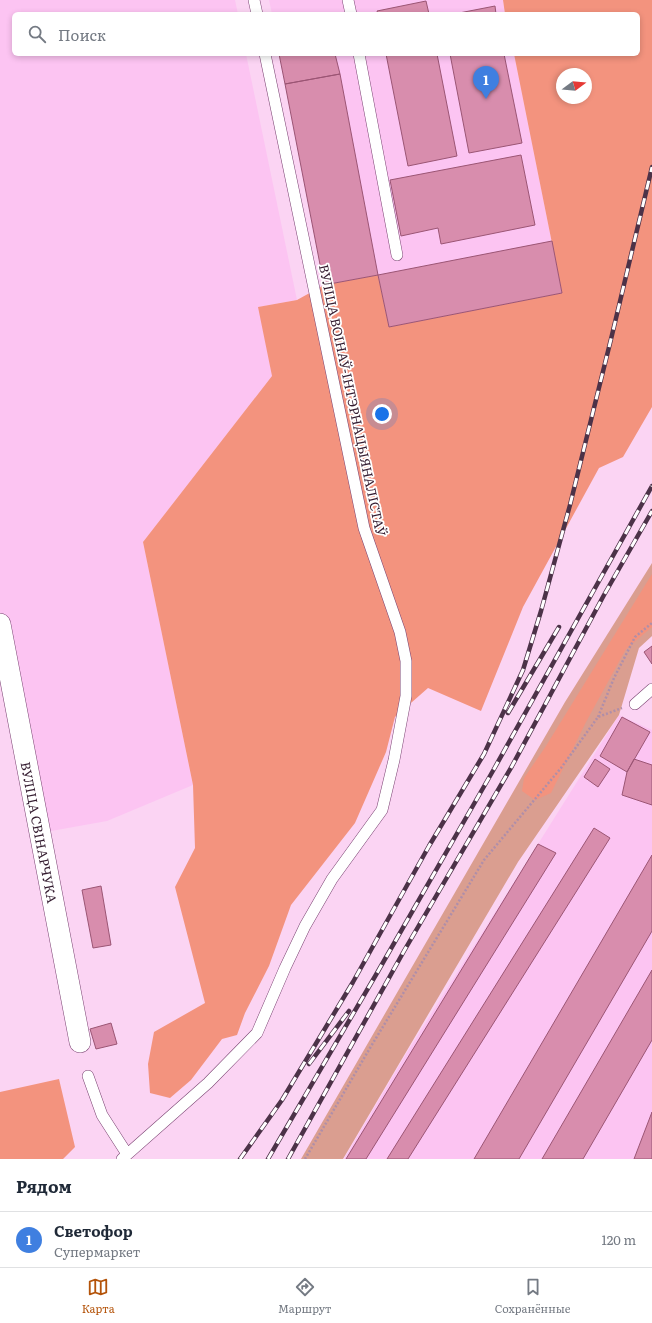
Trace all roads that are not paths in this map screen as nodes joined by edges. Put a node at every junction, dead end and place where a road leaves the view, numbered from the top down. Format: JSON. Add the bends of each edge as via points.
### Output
{"nodes":[{"id":1,"x":254,"y":0,"type":"edge"},
{"id":2,"x":348,"y":0,"type":"edge"},
{"id":3,"x":256,"y":12,"type":"edge"},
{"id":4,"x":351,"y":12,"type":"edge"},
{"id":5,"x":265,"y":56,"type":"edge"},
{"id":6,"x":358,"y":56,"type":"edge"},
{"id":7,"x":397,"y":255,"type":"dead end"},
{"id":8,"x":0,"y":624,"type":"edge"},
{"id":9,"x":652,"y":689,"type":"edge"},
{"id":10,"x":635,"y":704,"type":"road end"},
{"id":11,"x":80,"y":1042,"type":"dead end"},
{"id":12,"x":88,"y":1076,"type":"dead end"},
{"id":13,"x":124,"y":1157,"type":"edge"}],
"edges":[{"from":1,"to":3,"type":"lane"},
{"from":2,"to":4,"type":"lane"},
{"from":5,"to":13,"type":"lane","name":"ВУЛІЦА ВОІНАЎ-ІНТЭРНАЦЫЯНАЛІСТАЎ","via":[[364,528],[400,632],[406,661],[406,696],[382,810],[332,879],[305,926],[257,1033],[208,1083]]},
{"from":6,"to":7,"type":"lane"},
{"from":8,"to":11,"type":"street","name":"ВУЛІЦА СВІНАРЧУКА"},
{"from":9,"to":10,"type":"lane"},
{"from":12,"to":13,"type":"lane","via":[[102,1116]]}]}
